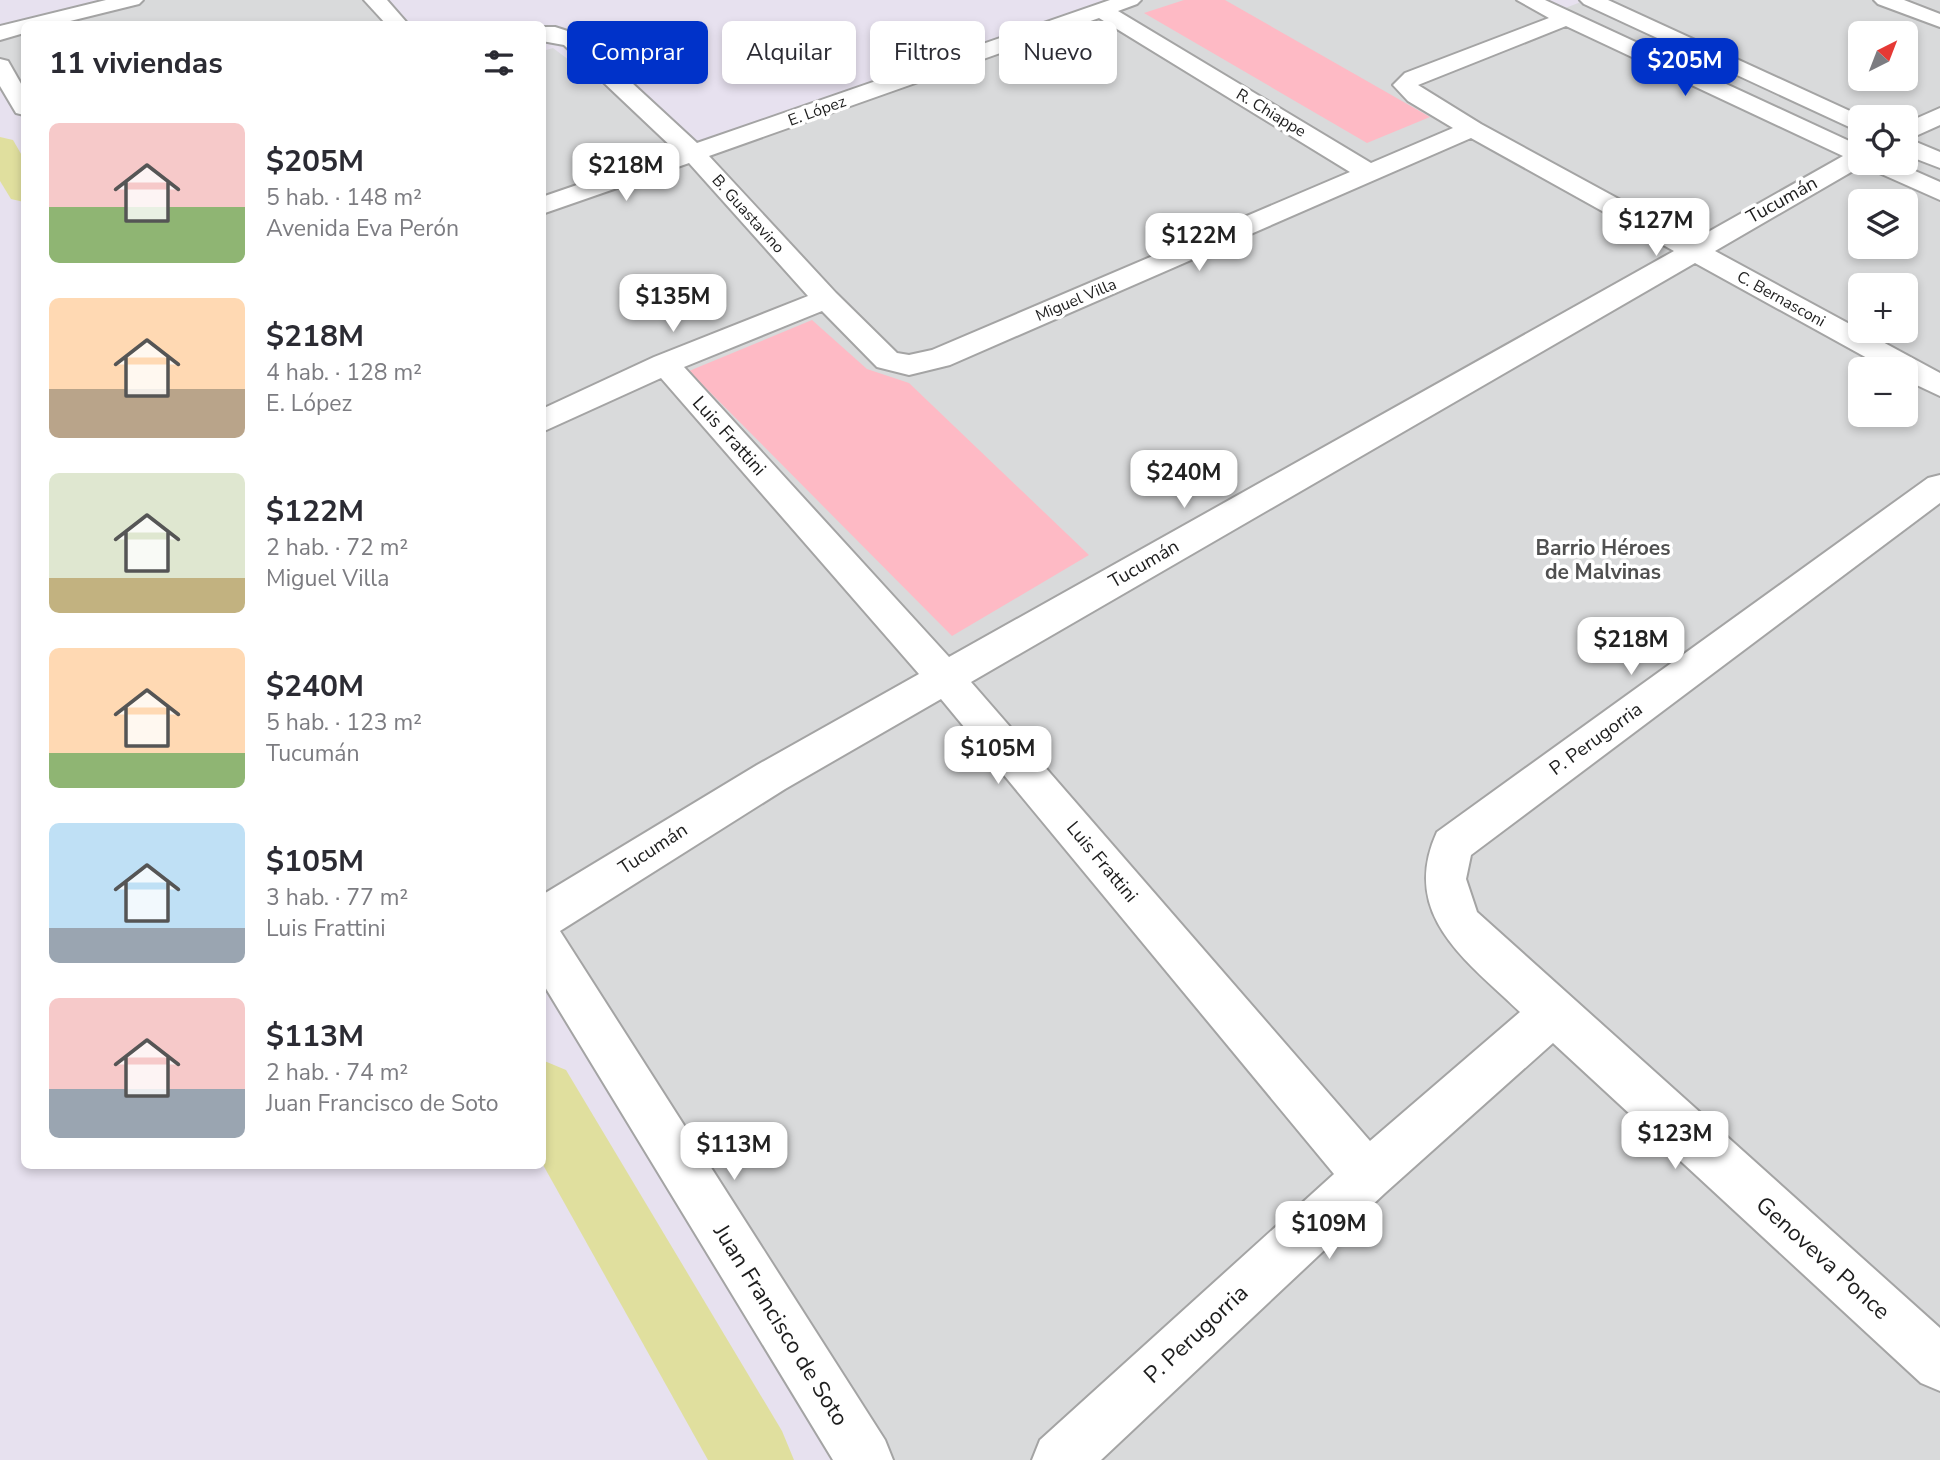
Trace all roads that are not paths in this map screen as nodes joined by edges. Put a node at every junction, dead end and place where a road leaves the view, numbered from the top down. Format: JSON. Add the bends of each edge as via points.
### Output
{"nodes":[{"id":1,"x":132,"y":0,"type":"edge"},
{"id":2,"x":375,"y":0,"type":"edge"},
{"id":3,"x":1130,"y":0,"type":"edge"},
{"id":4,"x":1528,"y":0,"type":"edge"},
{"id":5,"x":1885,"y":0,"type":"edge"},
{"id":6,"x":1602,"y":2,"type":"edge"},
{"id":7,"x":1101,"y":10,"type":"junction"},
{"id":8,"x":1567,"y":18,"type":"junction"},
{"id":9,"x":45,"y":21,"type":"edge"},
{"id":10,"x":394,"y":21,"type":"edge"},
{"id":11,"x":1940,"y":21,"type":"edge"},
{"id":12,"x":21,"y":28,"type":"edge"},
{"id":13,"x":0,"y":33,"type":"edge"},
{"id":14,"x":549,"y":34,"type":"edge"},
{"id":15,"x":0,"y":66,"type":"edge"},
{"id":16,"x":21,"y":103,"type":"edge"},
{"id":17,"x":1940,"y":115,"type":"edge"},
{"id":18,"x":1848,"y":119,"type":"edge"},
{"id":19,"x":1918,"y":127,"type":"edge"},
{"id":20,"x":1472,"y":129,"type":"junction"},
{"id":21,"x":1848,"y":150,"type":"edge"},
{"id":22,"x":1918,"y":151,"type":"edge"},
{"id":23,"x":695,"y":155,"type":"junction"},
{"id":24,"x":1940,"y":161,"type":"edge"},
{"id":25,"x":1848,"y":163,"type":"edge"},
{"id":26,"x":1369,"y":173,"type":"junction"},
{"id":27,"x":1903,"y":175,"type":"edge"},
{"id":28,"x":1940,"y":192,"type":"edge"},
{"id":29,"x":546,"y":205,"type":"edge"},
{"id":30,"x":1692,"y":251,"type":"junction"},
{"id":31,"x":826,"y":299,"type":"junction"},
{"id":32,"x":665,"y":364,"type":"junction"},
{"id":33,"x":909,"y":365,"type":"joint"},
{"id":34,"x":1940,"y":386,"type":"edge"},
{"id":35,"x":546,"y":420,"type":"edge"},
{"id":36,"x":1936,"y":494,"type":"edge"},
{"id":37,"x":946,"y":678,"type":"junction"},
{"id":38,"x":546,"y":916,"type":"edge"},
{"id":39,"x":1460,"y":924,"type":"joint"},
{"id":40,"x":546,"y":947,"type":"edge"},
{"id":41,"x":1553,"y":1013,"type":"junction"},
{"id":42,"x":1368,"y":1176,"type":"junction"},
{"id":43,"x":1940,"y":1364,"type":"edge"},
{"id":44,"x":865,"y":1460,"type":"edge"},
{"id":45,"x":1060,"y":1460,"type":"edge"}],
"edges":[{"from":1,"to":9,"type":"street"},
{"from":2,"to":10,"type":"street"},
{"from":3,"to":7,"type":"street","name":"E. López"},
{"from":4,"to":8,"type":"street"},
{"from":5,"to":11,"type":"street"},
{"from":6,"to":18,"type":"street"},
{"from":7,"to":23,"type":"street","name":"E. López"},
{"from":7,"to":26,"type":"street","name":"R. Chiappe"},
{"from":8,"to":20,"type":"street","name":"C. Bernasconi","via":[[1405,85]]},
{"from":8,"to":21,"type":"street"},
{"from":12,"to":13,"type":"street"},
{"from":14,"to":23,"type":"street","name":"B. Guastavino","via":[[572,40]]},
{"from":15,"to":16,"type":"street"},
{"from":17,"to":19,"type":"street"},
{"from":20,"to":26,"type":"street","name":"Miguel Villa"},
{"from":20,"to":30,"type":"street","name":"C. Bernasconi"},
{"from":22,"to":24,"type":"street"},
{"from":23,"to":29,"type":"street","name":"E. López"},
{"from":23,"to":31,"type":"street","name":"B. Guastavino"},
{"from":25,"to":30,"type":"street","name":"Tucumán"},
{"from":26,"to":33,"type":"street","name":"Miguel Villa","via":[[940,358]]},
{"from":27,"to":28,"type":"street"},
{"from":30,"to":34,"type":"street","name":"C. Bernasconi"},
{"from":30,"to":37,"type":"street","name":"Tucumán"},
{"from":31,"to":32,"type":"street"},
{"from":31,"to":33,"type":"street","name":"B. Guastavino","via":[[887,360]]},
{"from":32,"to":35,"type":"street"},
{"from":32,"to":37,"type":"street","name":"Luis Frattini"},
{"from":36,"to":39,"type":"street","name":"P. Perugorria","via":[[1452,845],[1445,879]]},
{"from":37,"to":38,"type":"street","name":"Tucumán","via":[[710,812]]},
{"from":37,"to":42,"type":"street","name":"Luis Frattini"},
{"from":39,"to":41,"type":"street","name":"Genoveva Ponce"},
{"from":40,"to":44,"type":"street","name":"Juan Francisco de Soto"},
{"from":41,"to":42,"type":"street","name":"P. Perugorria"},
{"from":41,"to":43,"type":"street","name":"Genoveva Ponce"},
{"from":42,"to":45,"type":"street","name":"P. Perugorria"}]}
